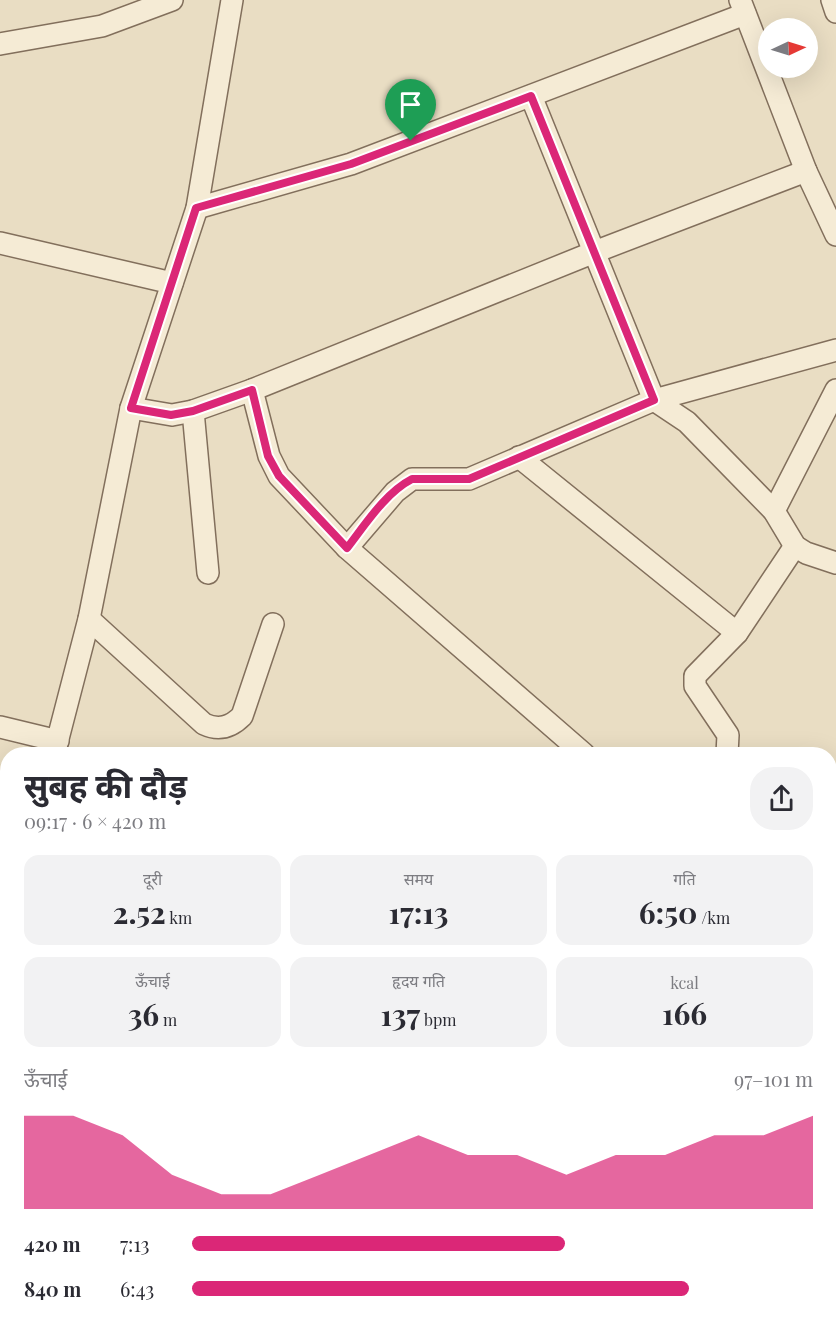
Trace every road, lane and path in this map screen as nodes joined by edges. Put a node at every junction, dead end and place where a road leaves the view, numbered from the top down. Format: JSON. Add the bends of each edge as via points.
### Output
{"nodes":[{"id":1,"x":172,"y":0,"type":"edge"},
{"id":2,"x":232,"y":0,"type":"edge"},
{"id":3,"x":832,"y":0,"type":"edge"},
{"id":4,"x":743,"y":7,"type":"edge"},
{"id":5,"x":836,"y":12,"type":"edge"},
{"id":6,"x":0,"y":44,"type":"edge"},
{"id":7,"x":531,"y":96,"type":"junction"},
{"id":8,"x":806,"y":171,"type":"junction"},
{"id":9,"x":196,"y":208,"type":"junction"},
{"id":10,"x":836,"y":235,"type":"edge"},
{"id":11,"x":0,"y":243,"type":"edge"},
{"id":12,"x":592,"y":253,"type":"junction"},
{"id":13,"x":172,"y":283,"type":"junction"},
{"id":14,"x":836,"y":350,"type":"edge"},
{"id":15,"x":252,"y":390,"type":"junction"},
{"id":16,"x":836,"y":390,"type":"edge"},
{"id":17,"x":654,"y":400,"type":"junction"},
{"id":18,"x":131,"y":408,"type":"junction"},
{"id":19,"x":193,"y":411,"type":"junction"},
{"id":20,"x":519,"y":456,"type":"junction"},
{"id":21,"x":774,"y":511,"type":"junction"},
{"id":22,"x":795,"y":546,"type":"junction"},
{"id":23,"x":347,"y":548,"type":"junction"},
{"id":24,"x":836,"y":563,"type":"edge"},
{"id":25,"x":208,"y":573,"type":"dead end"},
{"id":26,"x":89,"y":619,"type":"junction"},
{"id":27,"x":273,"y":624,"type":"dead end"},
{"id":28,"x":737,"y":633,"type":"junction"},
{"id":29,"x":0,"y":727,"type":"edge"},
{"id":30,"x":53,"y":747,"type":"edge"},
{"id":31,"x":56,"y":747,"type":"edge"},
{"id":32,"x":576,"y":747,"type":"edge"},
{"id":33,"x":727,"y":747,"type":"edge"}],
"edges":[{"from":1,"to":6,"type":"street","via":[[102,26]]},
{"from":2,"to":9,"type":"street"},
{"from":3,"to":5,"type":"street"},
{"from":4,"to":7,"type":"street"},
{"from":4,"to":8,"type":"street"},
{"from":7,"to":9,"type":"street","via":[[351,164]]},
{"from":7,"to":12,"type":"street"},
{"from":8,"to":10,"type":"street"},
{"from":8,"to":12,"type":"street"},
{"from":9,"to":13,"type":"street"},
{"from":11,"to":13,"type":"street"},
{"from":12,"to":15,"type":"street"},
{"from":12,"to":17,"type":"street"},
{"from":13,"to":18,"type":"street"},
{"from":14,"to":17,"type":"street"},
{"from":15,"to":19,"type":"street"},
{"from":15,"to":23,"type":"street","via":[[268,456],[279,476]]},
{"from":16,"to":21,"type":"street"},
{"from":17,"to":20,"type":"street"},
{"from":17,"to":21,"type":"street","via":[[687,422]]},
{"from":18,"to":19,"type":"street","via":[[171,415]]},
{"from":18,"to":26,"type":"street"},
{"from":19,"to":25,"type":"street"},
{"from":20,"to":23,"type":"street","via":[[462,481],[412,479],[404,483]]},
{"from":20,"to":28,"type":"street"},
{"from":21,"to":22,"type":"street"},
{"from":22,"to":24,"type":"street"},
{"from":22,"to":28,"type":"street"},
{"from":23,"to":32,"type":"street"},
{"from":26,"to":27,"type":"street","via":[[204,724],[217,728],[232,725],[242,716]]},
{"from":26,"to":31,"type":"street"},
{"from":28,"to":33,"type":"street","via":[[694,681],[728,735]]},
{"from":29,"to":30,"type":"street"}]}
